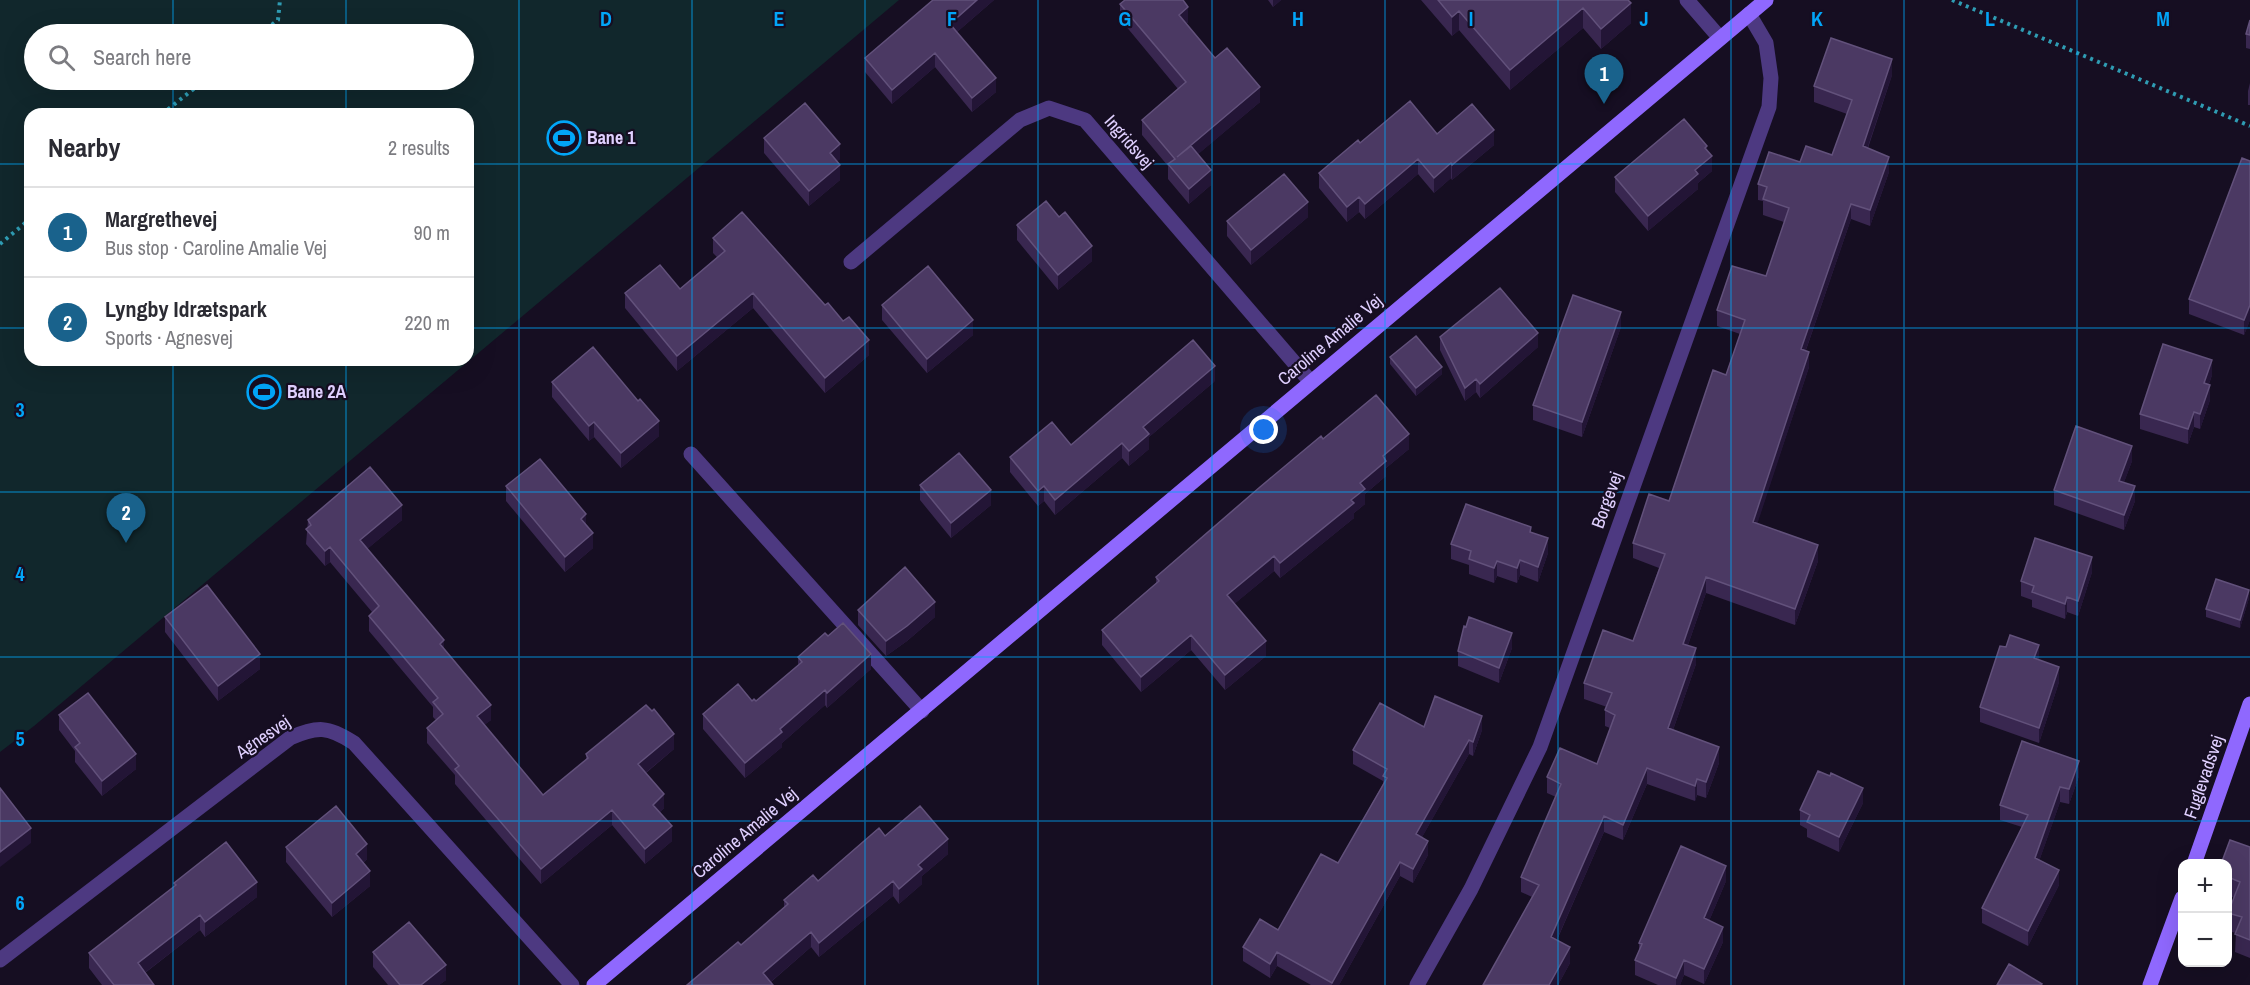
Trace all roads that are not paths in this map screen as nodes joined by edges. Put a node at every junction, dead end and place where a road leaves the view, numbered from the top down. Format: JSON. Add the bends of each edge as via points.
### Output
{"nodes":[{"id":1,"x":1687,"y":0,"type":"edge"},
{"id":2,"x":1766,"y":0,"type":"edge"},
{"id":3,"x":1749,"y":14,"type":"junction"},
{"id":4,"x":1719,"y":38,"type":"junction"},
{"id":5,"x":851,"y":262,"type":"dead end"},
{"id":6,"x":1310,"y":381,"type":"junction"},
{"id":7,"x":691,"y":454,"type":"dead end"},
{"id":8,"x":2250,"y":704,"type":"edge"},
{"id":9,"x":922,"y":711,"type":"junction"},
{"id":10,"x":2196,"y":859,"type":"edge"},
{"id":11,"x":2178,"y":909,"type":"edge"},
{"id":12,"x":0,"y":960,"type":"edge"},
{"id":13,"x":572,"y":985,"type":"edge"},
{"id":14,"x":594,"y":985,"type":"edge"},
{"id":15,"x":1417,"y":985,"type":"edge"},
{"id":16,"x":2150,"y":985,"type":"edge"}],
"edges":[{"from":1,"to":4,"type":"street"},
{"from":2,"to":3,"type":"street","name":"Caroline Amalie Vej"},
{"from":3,"to":4,"type":"street","name":"Caroline Amalie Vej"},
{"from":3,"to":15,"type":"street","name":"Borgevej","via":[[1766,43],[1771,78],[1769,107],[1540,747],[1471,889]]},
{"from":4,"to":6,"type":"street","name":"Caroline Amalie Vej"},
{"from":5,"to":6,"type":"street","name":"Ingridsvej","via":[[1020,120],[1048,108],[1084,120]]},
{"from":6,"to":9,"type":"street","name":"Caroline Amalie Vej"},
{"from":7,"to":9,"type":"street"},
{"from":8,"to":10,"type":"street","name":"Fuglevadsvej"},
{"from":9,"to":14,"type":"street","name":"Caroline Amalie Vej"},
{"from":11,"to":16,"type":"street"},
{"from":12,"to":13,"type":"street","name":"Agnesvej","via":[[290,738],[322,728],[354,742]]}]}
